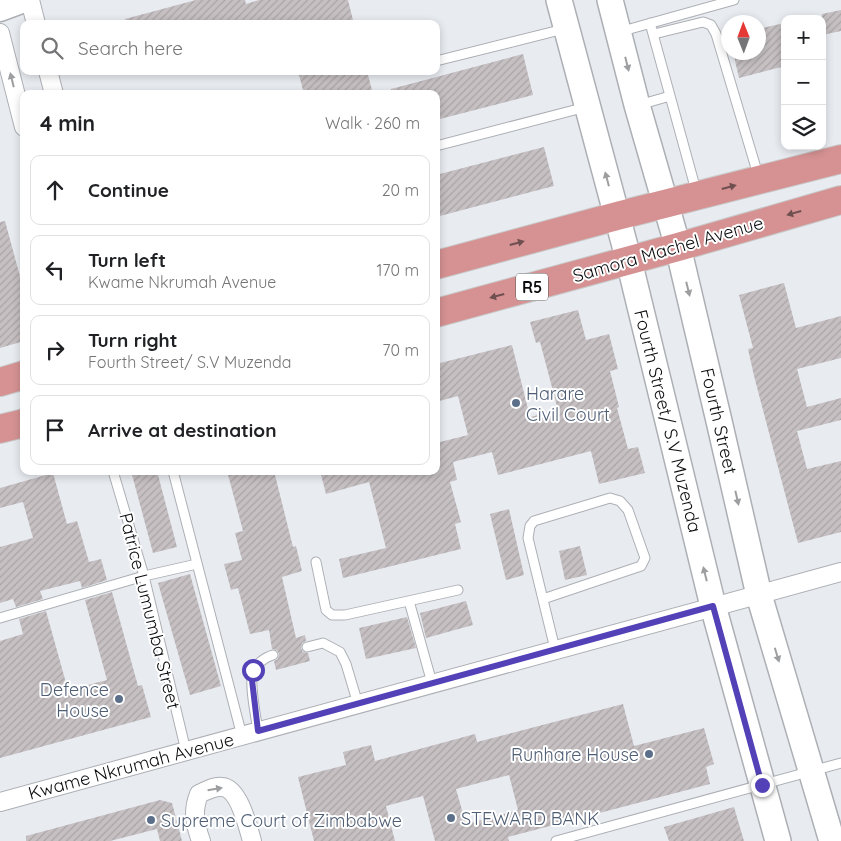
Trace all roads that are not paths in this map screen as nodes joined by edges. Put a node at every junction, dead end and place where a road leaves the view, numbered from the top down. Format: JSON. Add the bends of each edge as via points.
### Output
{"nodes":[{"id":1,"x":29,"y":0,"type":"edge"},
{"id":2,"x":559,"y":0,"type":"edge"},
{"id":3,"x":610,"y":0,"type":"edge"},
{"id":4,"x":734,"y":0,"type":"edge"},
{"id":5,"x":0,"y":10,"type":"edge"},
{"id":6,"x":35,"y":20,"type":"edge"},
{"id":7,"x":650,"y":23,"type":"junction"},
{"id":8,"x":566,"y":28,"type":"junction"},
{"id":9,"x":619,"y":32,"type":"junction"},
{"id":10,"x":0,"y":33,"type":"edge"},
{"id":11,"x":654,"y":34,"type":"junction"},
{"id":12,"x":440,"y":60,"type":"edge"},
{"id":13,"x":49,"y":75,"type":"edge"},
{"id":14,"x":53,"y":90,"type":"edge"},
{"id":15,"x":670,"y":96,"type":"junction"},
{"id":16,"x":638,"y":105,"type":"junction"},
{"id":17,"x":588,"y":107,"type":"junction"},
{"id":18,"x":20,"y":111,"type":"edge"},
{"id":19,"x":440,"y":145,"type":"edge"},
{"id":20,"x":841,"y":159,"type":"edge"},
{"id":21,"x":759,"y":179,"type":"junction"},
{"id":22,"x":697,"y":196,"type":"junction"},
{"id":23,"x":841,"y":200,"type":"edge"},
{"id":24,"x":665,"y":204,"type":"junction"},
{"id":25,"x":616,"y":216,"type":"junction"},
{"id":26,"x":678,"y":247,"type":"junction"},
{"id":27,"x":629,"y":261,"type":"junction"},
{"id":28,"x":440,"y":264,"type":"edge"},
{"id":29,"x":440,"y":312,"type":"edge"},
{"id":30,"x":20,"y":376,"type":"edge"},
{"id":31,"x":0,"y":382,"type":"edge"},
{"id":32,"x":20,"y":424,"type":"edge"},
{"id":33,"x":0,"y":429,"type":"edge"},
{"id":34,"x":114,"y":475,"type":"edge"},
{"id":35,"x":174,"y":475,"type":"edge"},
{"id":36,"x":316,"y":562,"type":"dead end"},
{"id":37,"x":197,"y":564,"type":"junction"},
{"id":38,"x":841,"y":572,"type":"edge"},
{"id":39,"x":144,"y":576,"type":"junction"},
{"id":40,"x":458,"y":590,"type":"dead end"},
{"id":41,"x":758,"y":594,"type":"junction"},
{"id":42,"x":543,"y":599,"type":"junction"},
{"id":43,"x":409,"y":601,"type":"junction"},
{"id":44,"x":713,"y":606,"type":"junction"},
{"id":45,"x":0,"y":618,"type":"edge"},
{"id":46,"x":307,"y":647,"type":"dead end"},
{"id":47,"x":555,"y":649,"type":"junction"},
{"id":48,"x":273,"y":656,"type":"dead end"},
{"id":49,"x":432,"y":683,"type":"junction"},
{"id":50,"x":358,"y":704,"type":"junction"},
{"id":51,"x":250,"y":733,"type":"junction"},
{"id":52,"x":186,"y":751,"type":"junction"},
{"id":53,"x":841,"y":763,"type":"edge"},
{"id":54,"x":812,"y":770,"type":"junction"},
{"id":55,"x":762,"y":785,"type":"junction"},
{"id":56,"x":0,"y":802,"type":"edge"},
{"id":57,"x":201,"y":841,"type":"edge"},
{"id":58,"x":252,"y":841,"type":"edge"},
{"id":59,"x":556,"y":841,"type":"edge"},
{"id":60,"x":778,"y":841,"type":"edge"},
{"id":61,"x":832,"y":841,"type":"edge"}],
"edges":[{"from":1,"to":5,"type":"street"},
{"from":1,"to":6,"type":"street"},
{"from":2,"to":8,"type":"main road","name":"Fourth Street/ S.V Muzenda"},
{"from":3,"to":9,"type":"main road","name":"Fourth Street"},
{"from":4,"to":7,"type":"lane"},
{"from":7,"to":9,"type":"lane"},
{"from":7,"to":11,"type":"lane"},
{"from":8,"to":12,"type":"lane"},
{"from":8,"to":17,"type":"main road","name":"Fourth Street/ S.V Muzenda"},
{"from":9,"to":16,"type":"main road","name":"Fourth Street","one_way":true},
{"from":18,"to":10,"type":"street","one_way":true},
{"from":11,"to":15,"type":"lane"},
{"from":11,"to":21,"type":"lane","via":[[703,22],[711,25]]},
{"from":13,"to":14,"type":"street"},
{"from":15,"to":16,"type":"lane"},
{"from":15,"to":22,"type":"lane"},
{"from":16,"to":24,"type":"main road","name":"Fourth Street"},
{"from":17,"to":19,"type":"lane"},
{"from":25,"to":17,"type":"main road","name":"Fourth Street/ S.V Muzenda","one_way":true},
{"from":20,"to":21,"type":"highway"},
{"from":22,"to":21,"type":"highway","one_way":true},
{"from":22,"to":24,"type":"highway"},
{"from":23,"to":26,"type":"highway","name":"Samora Machel Avenue","number":"R5","one_way":true},
{"from":24,"to":25,"type":"highway"},
{"from":24,"to":26,"type":"main road","name":"Fourth Street"},
{"from":25,"to":27,"type":"main road","name":"Fourth Street/ S.V Muzenda"},
{"from":28,"to":25,"type":"highway","one_way":true},
{"from":26,"to":27,"type":"highway","name":"Samora Machel Avenue","number":"R5"},
{"from":26,"to":41,"type":"main road","name":"Fourth Street","one_way":true},
{"from":27,"to":29,"type":"highway","name":"Samora Machel Avenue","number":"R5","one_way":true},
{"from":44,"to":27,"type":"main road","name":"Fourth Street/ S.V Muzenda","one_way":true},
{"from":30,"to":31,"type":"highway"},
{"from":32,"to":33,"type":"highway"},
{"from":34,"to":39,"type":"lane","name":"Patrice Lumumba Street"},
{"from":35,"to":37,"type":"lane"},
{"from":36,"to":43,"type":"lane","via":[[326,610],[332,615]]},
{"from":37,"to":39,"type":"lane"},
{"from":37,"to":51,"type":"lane"},
{"from":38,"to":41,"type":"street","name":"Kwame Nkrumah Avenue"},
{"from":39,"to":45,"type":"lane"},
{"from":39,"to":52,"type":"lane","name":"Patrice Lumumba Street"},
{"from":40,"to":43,"type":"lane"},
{"from":41,"to":44,"type":"street","name":"Kwame Nkrumah Avenue"},
{"from":41,"to":54,"type":"main road","name":"Fourth Street","one_way":true},
{"from":42,"to":42,"type":"lane","via":[[641,566],[645,558],[628,510],[620,501],[610,498],[534,521],[530,526],[528,538]]},
{"from":42,"to":47,"type":"lane"},
{"from":43,"to":49,"type":"lane"},
{"from":44,"to":47,"type":"street","name":"Kwame Nkrumah Avenue"},
{"from":44,"to":55,"type":"main road","name":"Fourth Street/ S.V Muzenda"},
{"from":46,"to":50,"type":"lane","via":[[323,644],[340,652]]},
{"from":47,"to":49,"type":"street","name":"Kwame Nkrumah Avenue"},
{"from":48,"to":51,"type":"lane","via":[[265,658],[253,670]]},
{"from":49,"to":50,"type":"street","name":"Kwame Nkrumah Avenue"},
{"from":50,"to":51,"type":"street","name":"Kwame Nkrumah Avenue"},
{"from":51,"to":52,"type":"street","name":"Kwame Nkrumah Avenue"},
{"from":52,"to":56,"type":"street","name":"Kwame Nkrumah Avenue"},
{"from":53,"to":54,"type":"lane"},
{"from":54,"to":55,"type":"lane"},
{"from":54,"to":61,"type":"main road","name":"Fourth Street"},
{"from":55,"to":59,"type":"lane"},
{"from":55,"to":60,"type":"main road","name":"Fourth Street/ S.V Muzenda"},
{"from":57,"to":58,"type":"street","one_way":true,"via":[[194,806],[199,794],[223,787],[236,798]]}]}
